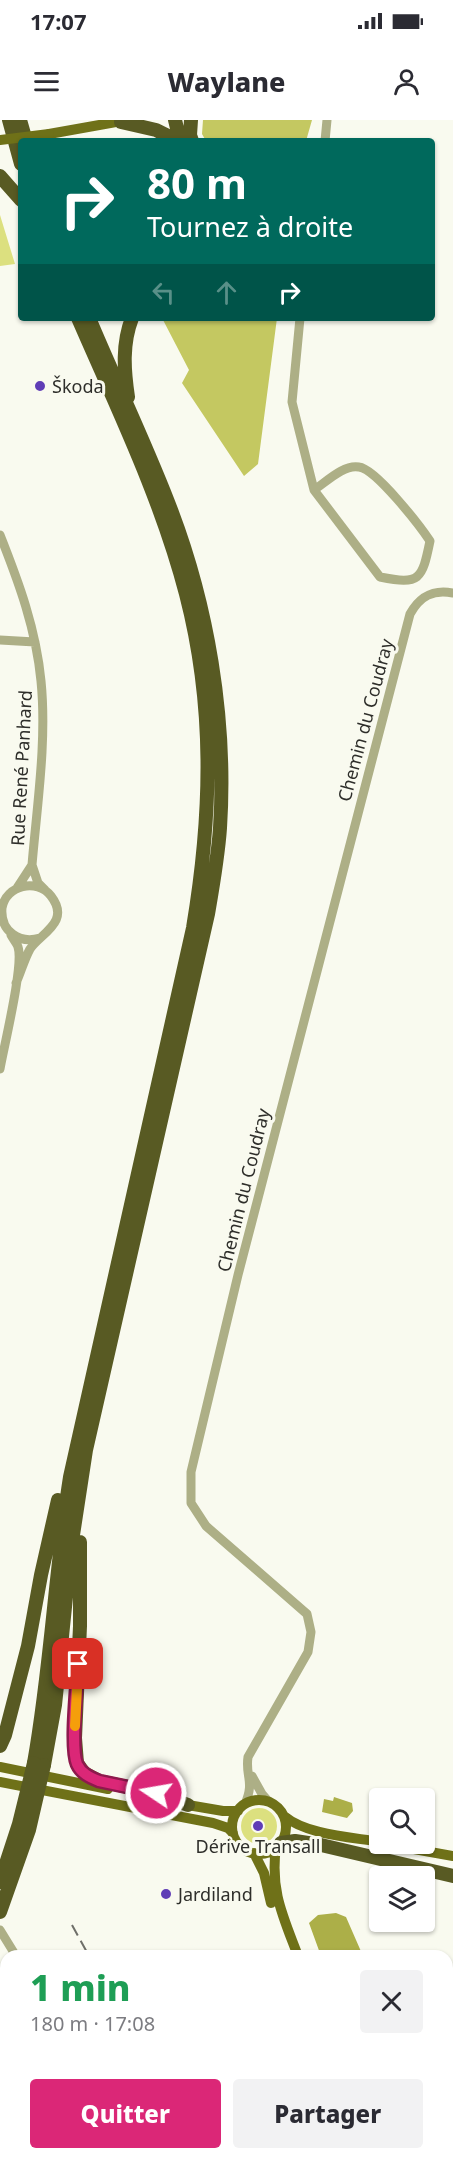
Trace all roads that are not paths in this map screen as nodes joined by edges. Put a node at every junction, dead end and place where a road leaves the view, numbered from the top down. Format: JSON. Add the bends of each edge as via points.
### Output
{"nodes":[{"id":1,"x":9,"y":120,"type":"edge"},
{"id":2,"x":20,"y":120,"type":"edge"},
{"id":3,"x":175,"y":120,"type":"edge"},
{"id":4,"x":191,"y":120,"type":"edge"},
{"id":5,"x":327,"y":120,"type":"edge"},
{"id":6,"x":124,"y":121,"type":"edge"},
{"id":7,"x":25,"y":138,"type":"edge"},
{"id":8,"x":173,"y":138,"type":"edge"},
{"id":9,"x":178,"y":138,"type":"edge"},
{"id":10,"x":191,"y":138,"type":"edge"},
{"id":11,"x":325,"y":138,"type":"edge"},
{"id":12,"x":0,"y":140,"type":"edge"},
{"id":13,"x":18,"y":153,"type":"edge"},
{"id":14,"x":0,"y":176,"type":"edge"},
{"id":15,"x":18,"y":197,"type":"edge"},
{"id":16,"x":79,"y":321,"type":"edge"},
{"id":17,"x":90,"y":321,"type":"edge"},
{"id":18,"x":131,"y":321,"type":"edge"},
{"id":19,"x":300,"y":321,"type":"edge"},
{"id":20,"x":130,"y":414,"type":"junction"},
{"id":21,"x":314,"y":490,"type":"junction"},
{"id":22,"x":0,"y":535,"type":"edge"},
{"id":23,"x":453,"y":593,"type":"edge"},
{"id":24,"x":0,"y":640,"type":"edge"},
{"id":25,"x":35,"y":642,"type":"junction"},
{"id":26,"x":32,"y":865,"type":"junction"},
{"id":27,"x":17,"y":888,"type":"junction"},
{"id":28,"x":45,"y":890,"type":"junction"},
{"id":29,"x":1,"y":904,"type":"edge"},
{"id":30,"x":5,"y":928,"type":"edge"},
{"id":31,"x":40,"y":938,"type":"junction"},
{"id":32,"x":16,"y":983,"type":"junction"},
{"id":33,"x":0,"y":1069,"type":"edge"},
{"id":34,"x":86,"y":1450,"type":"junction"},
{"id":35,"x":70,"y":1477,"type":"junction"},
{"id":36,"x":0,"y":1746,"type":"edge"},
{"id":37,"x":39,"y":1764,"type":"junction"},
{"id":38,"x":0,"y":1767,"type":"edge"},
{"id":39,"x":249,"y":1771,"type":"junction"},
{"id":40,"x":0,"y":1782,"type":"edge"},
{"id":41,"x":268,"y":1802,"type":"junction"},
{"id":42,"x":188,"y":1805,"type":"junction"},
{"id":43,"x":241,"y":1808,"type":"junction"},
{"id":44,"x":284,"y":1816,"type":"junction"},
{"id":45,"x":233,"y":1833,"type":"junction"},
{"id":46,"x":369,"y":1840,"type":"edge"},
{"id":47,"x":279,"y":1845,"type":"junction"},
{"id":48,"x":254,"y":1853,"type":"junction"},
{"id":49,"x":435,"y":1853,"type":"edge"},
{"id":50,"x":453,"y":1856,"type":"edge"},
{"id":51,"x":453,"y":1876,"type":"edge"},
{"id":52,"x":0,"y":1882,"type":"edge"},
{"id":53,"x":0,"y":1912,"type":"edge"},
{"id":54,"x":0,"y":1930,"type":"edge"},
{"id":55,"x":12,"y":1950,"type":"edge"},
{"id":56,"x":290,"y":1950,"type":"edge"},
{"id":57,"x":296,"y":1950,"type":"edge"}],
"edges":[{"from":1,"to":13,"type":"highway"},
{"from":2,"to":7,"type":"highway"},
{"from":3,"to":9,"type":"highway"},
{"from":4,"to":10,"type":"highway"},
{"from":5,"to":11,"type":"street"},
{"from":6,"to":8,"type":"highway"},
{"from":6,"to":12,"type":"main road","bridge":true},
{"from":14,"to":15,"type":"highway"},
{"from":16,"to":35,"type":"highway","via":[[157,505],[186,595],[205,708],[208,795],[194,928]]},
{"from":17,"to":20,"type":"highway"},
{"from":18,"to":20,"type":"highway","via":[[124,371]]},
{"from":19,"to":21,"type":"street","via":[[292,402]]},
{"from":20,"to":34,"type":"highway","via":[[169,504],[205,627],[220,753],[220,828],[208,914]]},
{"from":21,"to":21,"type":"street","via":[[345,469],[360,466],[374,475],[430,541],[417,578],[406,582],[380,577]]},
{"from":22,"to":25,"type":"street","name":"Rue René Panhard","via":[[21,588]]},
{"from":23,"to":39,"type":"street","name":"Chemin du Coudray","via":[[430,593],[416,603],[410,614],[191,1472],[191,1503],[206,1526],[307,1614],[309,1623],[308,1652],[248,1757]]},
{"from":24,"to":25,"type":"street"},
{"from":25,"to":26,"type":"street","name":"Rue René Panhard","via":[[43,731]]},
{"from":26,"to":27,"type":"street","name":"Rue René Panhard"},
{"from":26,"to":28,"type":"street","name":"Rue René Panhard"},
{"from":27,"to":28,"type":"street","via":[[33,885]]},
{"from":27,"to":29,"type":"street"},
{"from":28,"to":31,"type":"street","via":[[52,897],[57,914],[51,930]]},
{"from":29,"to":30,"type":"street"},
{"from":30,"to":31,"type":"street","via":[[22,940]]},
{"from":30,"to":32,"type":"street","via":[[18,947]]},
{"from":31,"to":32,"type":"street","via":[[26,957]]},
{"from":32,"to":33,"type":"street"},
{"from":34,"to":37,"type":"highway","via":[[54,1705]]},
{"from":34,"to":42,"type":"highway","via":[[79,1557],[75,1757],[80,1769],[90,1777]]},
{"from":35,"to":36,"type":"highway","via":[[58,1498],[28,1646]]},
{"from":35,"to":37,"type":"highway"},
{"from":37,"to":52,"type":"highway","bridge":true},
{"from":37,"to":53,"type":"highway","bridge":true,"via":[[29,1830]]},
{"from":38,"to":42,"type":"main road"},
{"from":39,"to":41,"type":"street"},
{"from":39,"to":43,"type":"street","name":"Chemin du Coudray","via":[[250,1792]]},
{"from":40,"to":45,"type":"main road","via":[[213,1823]]},
{"from":41,"to":43,"type":"main road","via":[[259,1800]]},
{"from":41,"to":44,"type":"main road"},
{"from":42,"to":43,"type":"main road","via":[[223,1811]]},
{"from":43,"to":45,"type":"main road","via":[[233,1821]]},
{"from":44,"to":46,"type":"main road","via":[[311,1829]]},
{"from":44,"to":47,"type":"main road","via":[[286,1830]]},
{"from":45,"to":48,"type":"main road","via":[[240,1845]]},
{"from":47,"to":48,"type":"main road"},
{"from":47,"to":51,"type":"highway","via":[[295,1841],[312,1843]]},
{"from":47,"to":57,"type":"main road","via":[[274,1869],[276,1896]]},
{"from":48,"to":56,"type":"main road"},
{"from":49,"to":50,"type":"main road"},
{"from":54,"to":55,"type":"street"}]}
